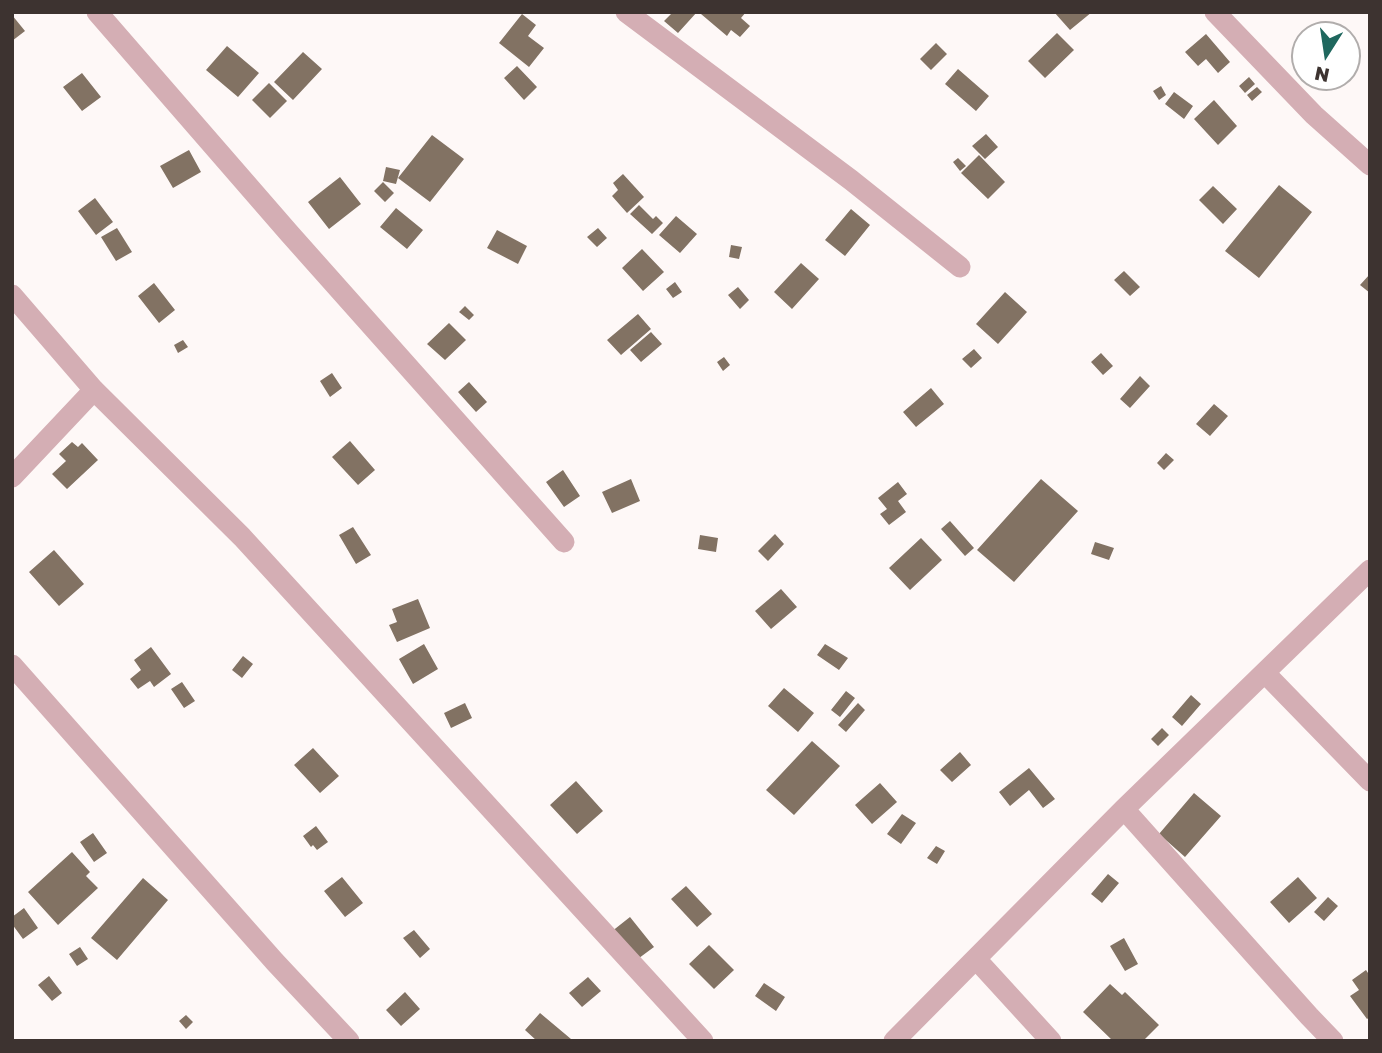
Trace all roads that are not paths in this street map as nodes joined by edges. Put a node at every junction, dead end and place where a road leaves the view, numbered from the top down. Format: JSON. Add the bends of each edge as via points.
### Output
{"nodes":[{"id":1,"x":97,"y":12,"type":"edge"},
{"id":2,"x":626,"y":12,"type":"edge"},
{"id":3,"x":1223,"y":15,"type":"edge"},
{"id":4,"x":1370,"y":165,"type":"edge"},
{"id":5,"x":960,"y":267,"type":"dead end"},
{"id":6,"x":12,"y":295,"type":"edge"},
{"id":7,"x":94,"y":390,"type":"junction"},
{"id":8,"x":12,"y":477,"type":"edge"},
{"id":9,"x":564,"y":542,"type":"dead end"},
{"id":10,"x":1370,"y":570,"type":"edge"},
{"id":11,"x":12,"y":665,"type":"edge"},
{"id":12,"x":1265,"y":673,"type":"junction"},
{"id":13,"x":1370,"y":780,"type":"edge"},
{"id":14,"x":1124,"y":810,"type":"junction"},
{"id":15,"x":976,"y":959,"type":"junction"},
{"id":16,"x":349,"y":1041,"type":"edge"},
{"id":17,"x":703,"y":1041,"type":"edge"},
{"id":18,"x":894,"y":1041,"type":"edge"},
{"id":19,"x":1051,"y":1041,"type":"edge"},
{"id":20,"x":1333,"y":1041,"type":"edge"}],
"edges":[{"from":1,"to":9,"type":"street"},
{"from":2,"to":5,"type":"street"},
{"from":3,"to":4,"type":"street","via":[[1314,115]]},
{"from":6,"to":7,"type":"street"},
{"from":7,"to":8,"type":"street"},
{"from":7,"to":17,"type":"street","via":[[242,537]]},
{"from":10,"to":12,"type":"street"},
{"from":11,"to":16,"type":"street"},
{"from":12,"to":13,"type":"street"},
{"from":12,"to":14,"type":"street"},
{"from":14,"to":15,"type":"street"},
{"from":14,"to":20,"type":"street"},
{"from":15,"to":18,"type":"street"},
{"from":15,"to":19,"type":"street"}]}
